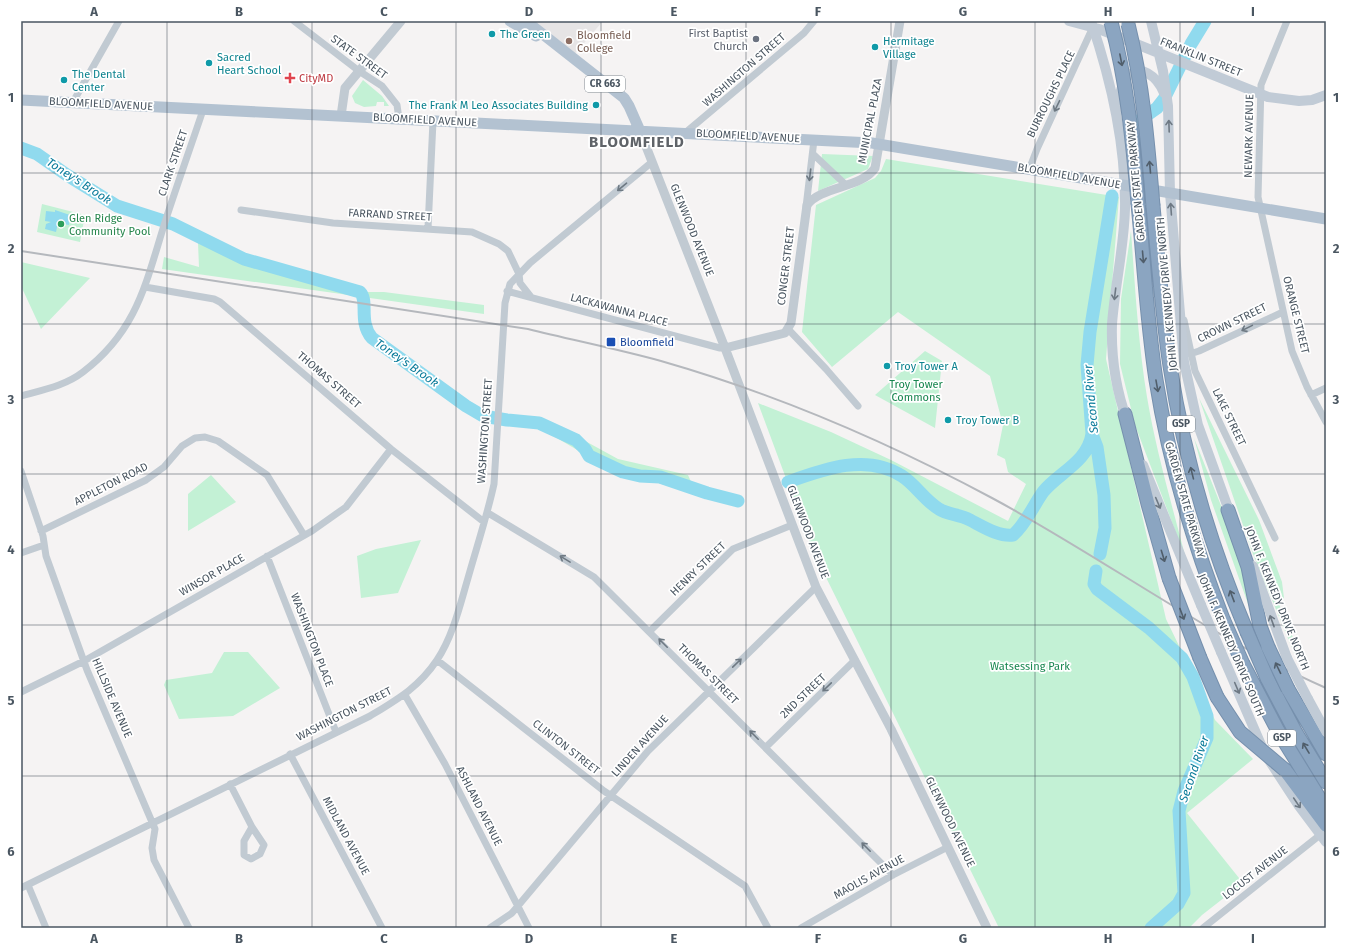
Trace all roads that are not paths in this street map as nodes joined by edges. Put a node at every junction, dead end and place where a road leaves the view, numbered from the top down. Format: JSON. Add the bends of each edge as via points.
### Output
{"nodes":[{"id":1,"x":119,"y":21,"type":"edge"},
{"id":2,"x":294,"y":21,"type":"edge"},
{"id":3,"x":401,"y":21,"type":"edge"},
{"id":4,"x":510,"y":21,"type":"edge"},
{"id":5,"x":526,"y":21,"type":"edge"},
{"id":6,"x":814,"y":21,"type":"edge"},
{"id":7,"x":900,"y":21,"type":"edge"},
{"id":8,"x":1069,"y":21,"type":"edge"},
{"id":9,"x":1150,"y":21,"type":"edge"},
{"id":10,"x":1287,"y":21,"type":"edge"},
{"id":11,"x":1111,"y":22,"type":"edge"},
{"id":12,"x":1127,"y":23,"type":"edge"},
{"id":13,"x":1092,"y":24,"type":"edge"},
{"id":14,"x":558,"y":48,"type":"junction"},
{"id":15,"x":1160,"y":54,"type":"junction"},
{"id":16,"x":359,"y":71,"type":"junction"},
{"id":17,"x":1163,"y":82,"type":"junction"},
{"id":18,"x":1260,"y":94,"type":"junction"},
{"id":19,"x":1326,"y":95,"type":"edge"},
{"id":20,"x":21,"y":100,"type":"edge"},
{"id":21,"x":73,"y":102,"type":"junction"},
{"id":22,"x":203,"y":110,"type":"junction"},
{"id":23,"x":341,"y":116,"type":"junction"},
{"id":24,"x":1116,"y":118,"type":"junction"},
{"id":25,"x":399,"y":119,"type":"junction"},
{"id":26,"x":432,"y":121,"type":"junction"},
{"id":27,"x":640,"y":131,"type":"junction"},
{"id":28,"x":685,"y":133,"type":"junction"},
{"id":29,"x":814,"y":140,"type":"junction"},
{"id":30,"x":880,"y":144,"type":"junction"},
{"id":31,"x":813,"y":154,"type":"junction"},
{"id":32,"x":652,"y":162,"type":"junction"},
{"id":33,"x":1029,"y":170,"type":"junction"},
{"id":34,"x":846,"y":185,"type":"junction"},
{"id":35,"x":1124,"y":186,"type":"junction"},
{"id":36,"x":1170,"y":193,"type":"junction"},
{"id":37,"x":1260,"y":208,"type":"junction"},
{"id":38,"x":806,"y":209,"type":"junction"},
{"id":39,"x":241,"y":210,"type":"dead end"},
{"id":40,"x":1326,"y":219,"type":"edge"},
{"id":41,"x":428,"y":228,"type":"junction"},
{"id":42,"x":519,"y":274,"type":"junction"},
{"id":43,"x":145,"y":287,"type":"junction"},
{"id":44,"x":507,"y":291,"type":"junction"},
{"id":45,"x":531,"y":297,"type":"junction"},
{"id":46,"x":1177,"y":300,"type":"junction"},
{"id":47,"x":1283,"y":312,"type":"junction"},
{"id":48,"x":788,"y":330,"type":"junction"},
{"id":49,"x":725,"y":348,"type":"junction"},
{"id":50,"x":1190,"y":354,"type":"junction"},
{"id":51,"x":1326,"y":388,"type":"edge"},
{"id":52,"x":1311,"y":395,"type":"junction"},
{"id":53,"x":21,"y":396,"type":"edge"},
{"id":54,"x":858,"y":406,"type":"dead end"},
{"id":55,"x":1125,"y":414,"type":"junction"},
{"id":56,"x":1326,"y":422,"type":"edge"},
{"id":57,"x":392,"y":449,"type":"junction"},
{"id":58,"x":21,"y":471,"type":"edge"},
{"id":59,"x":1228,"y":510,"type":"junction"},
{"id":60,"x":488,"y":513,"type":"junction"},
{"id":61,"x":484,"y":522,"type":"junction"},
{"id":62,"x":792,"y":525,"type":"junction"},
{"id":63,"x":41,"y":531,"type":"junction"},
{"id":64,"x":304,"y":535,"type":"junction"},
{"id":65,"x":1275,"y":538,"type":"dead end"},
{"id":66,"x":44,"y":545,"type":"junction"},
{"id":67,"x":21,"y":553,"type":"edge"},
{"id":68,"x":267,"y":556,"type":"junction"},
{"id":69,"x":816,"y":587,"type":"junction"},
{"id":70,"x":650,"y":631,"type":"junction"},
{"id":71,"x":437,"y":660,"type":"junction"},
{"id":72,"x":855,"y":660,"type":"junction"},
{"id":73,"x":84,"y":661,"type":"junction"},
{"id":74,"x":709,"y":690,"type":"junction"},
{"id":75,"x":21,"y":692,"type":"edge"},
{"id":76,"x":405,"y":695,"type":"junction"},
{"id":77,"x":336,"y":732,"type":"junction"},
{"id":78,"x":1326,"y":732,"type":"edge"},
{"id":79,"x":766,"y":747,"type":"junction"},
{"id":80,"x":290,"y":754,"type":"junction"},
{"id":81,"x":1326,"y":754,"type":"edge"},
{"id":82,"x":1326,"y":782,"type":"edge"},
{"id":83,"x":230,"y":784,"type":"junction"},
{"id":84,"x":611,"y":796,"type":"junction"},
{"id":85,"x":1326,"y":809,"type":"edge"},
{"id":86,"x":153,"y":823,"type":"junction"},
{"id":87,"x":252,"y":827,"type":"dead end"},
{"id":88,"x":1324,"y":834,"type":"edge"},
{"id":89,"x":948,"y":847,"type":"junction"},
{"id":90,"x":893,"y":875,"type":"junction"},
{"id":91,"x":24,"y":886,"type":"edge"},
{"id":92,"x":517,"y":906,"type":"junction"},
{"id":93,"x":46,"y":928,"type":"edge"},
{"id":94,"x":189,"y":928,"type":"edge"},
{"id":95,"x":382,"y":928,"type":"edge"},
{"id":96,"x":490,"y":928,"type":"edge"},
{"id":97,"x":529,"y":928,"type":"edge"},
{"id":98,"x":768,"y":928,"type":"edge"},
{"id":99,"x":801,"y":928,"type":"edge"},
{"id":100,"x":987,"y":928,"type":"edge"},
{"id":101,"x":1203,"y":928,"type":"edge"}],
"edges":[{"from":1,"to":21,"type":"street"},
{"from":2,"to":16,"type":"street","name":"STATE STREET"},
{"from":3,"to":16,"type":"street"},
{"from":4,"to":14,"type":"main road","number":"CR 663"},
{"from":5,"to":14,"type":"main road","number":"CR 663"},
{"from":6,"to":28,"type":"street","name":"WASHINGTON STREET","via":[[804,33]]},
{"from":7,"to":30,"type":"street","name":"MUNICIPAL PLAZA"},
{"from":8,"to":13,"type":"main road","name":"FRANKLIN STREET"},
{"from":9,"to":15,"type":"main road","name":"JOHN F. KENNEDY DRIVE NORTH"},
{"from":10,"to":18,"type":"street","name":"NEWARK AVENUE","via":[[1264,75]]},
{"from":11,"to":85,"type":"highway","name":"GARDEN STATE PARKWAY","number":"GSP","one_way":true,"bridge":true,"via":[[1130,113],[1153,356],[1166,432],[1191,530],[1223,619],[1243,664],[1278,731]]},
{"from":82,"to":12,"type":"highway","name":"GARDEN STATE PARKWAY","number":"GSP","one_way":true,"bridge":true,"via":[[1267,678],[1247,632],[1209,530],[1185,442],[1168,353],[1144,108]]},
{"from":13,"to":15,"type":"main road","name":"FRANKLIN STREET"},
{"from":13,"to":24,"type":"main road","name":"JOHN F. KENNEDY DRIVE SOUTH"},
{"from":13,"to":33,"type":"street","name":"BURROUGHS PLACE","one_way":true},
{"from":14,"to":27,"type":"main road","number":"CR 663","via":[[624,98]]},
{"from":15,"to":17,"type":"main road","name":"JOHN F. KENNEDY DRIVE NORTH"},
{"from":15,"to":18,"type":"main road","name":"FRANKLIN STREET"},
{"from":16,"to":23,"type":"street","via":[[343,91]]},
{"from":16,"to":25,"type":"street","name":"STATE STREET","via":[[378,82],[390,95],[398,108]]},
{"from":17,"to":24,"type":"main road","via":[[1147,72],[1136,71],[1130,75],[1121,92]]},
{"from":36,"to":17,"type":"main road","name":"JOHN F. KENNEDY DRIVE NORTH","one_way":true,"via":[[1168,106]]},
{"from":18,"to":19,"type":"main road","name":"FRANKLIN STREET","via":[[1291,101],[1312,100]]},
{"from":18,"to":37,"type":"street","name":"NEWARK AVENUE"},
{"from":20,"to":21,"type":"main road","name":"BLOOMFIELD AVENUE"},
{"from":21,"to":22,"type":"main road","name":"BLOOMFIELD AVENUE"},
{"from":22,"to":23,"type":"main road","name":"BLOOMFIELD AVENUE"},
{"from":22,"to":43,"type":"street","name":"CLARK STREET"},
{"from":23,"to":25,"type":"main road","name":"BLOOMFIELD AVENUE"},
{"from":24,"to":35,"type":"main road","name":"JOHN F. KENNEDY DRIVE SOUTH"},
{"from":25,"to":26,"type":"main road","name":"BLOOMFIELD AVENUE"},
{"from":26,"to":27,"type":"main road","name":"BLOOMFIELD AVENUE"},
{"from":26,"to":41,"type":"street"},
{"from":27,"to":28,"type":"main road","name":"BLOOMFIELD AVENUE"},
{"from":27,"to":32,"type":"street","name":"GLENWOOD AVENUE"},
{"from":28,"to":29,"type":"main road","name":"BLOOMFIELD AVENUE"},
{"from":29,"to":30,"type":"main road","name":"BLOOMFIELD AVENUE"},
{"from":29,"to":31,"type":"street","name":"CONGER STREET"},
{"from":30,"to":33,"type":"main road","name":"BLOOMFIELD AVENUE"},
{"from":30,"to":34,"type":"street","name":"MUNICIPAL PLAZA","via":[[873,171]]},
{"from":31,"to":34,"type":"street"},
{"from":31,"to":38,"type":"street","name":"CONGER STREET","one_way":true},
{"from":32,"to":42,"type":"street","name":"WASHINGTON STREET","one_way":true},
{"from":32,"to":49,"type":"street","name":"GLENWOOD AVENUE"},
{"from":33,"to":35,"type":"main road","name":"BLOOMFIELD AVENUE"},
{"from":34,"to":38,"type":"street","name":"MUNICIPAL PLAZA","via":[[813,198]]},
{"from":35,"to":36,"type":"main road","name":"BLOOMFIELD AVENUE"},
{"from":35,"to":55,"type":"main road","name":"JOHN F. KENNEDY DRIVE SOUTH","one_way":true,"via":[[1125,210],[1112,337],[1116,374]]},
{"from":36,"to":37,"type":"main road","name":"BLOOMFIELD AVENUE"},
{"from":46,"to":36,"type":"main road","name":"JOHN F. KENNEDY DRIVE NORTH","one_way":true},
{"from":37,"to":40,"type":"main road","name":"BLOOMFIELD AVENUE"},
{"from":37,"to":47,"type":"street","name":"ORANGE STREET"},
{"from":38,"to":48,"type":"street","name":"CONGER STREET"},
{"from":39,"to":41,"type":"street","name":"FARRAND STREET","via":[[333,223]]},
{"from":41,"to":42,"type":"street","name":"FARRAND STREET","via":[[468,230],[499,244],[508,251]]},
{"from":42,"to":44,"type":"street","name":"WASHINGTON STREET"},
{"from":42,"to":45,"type":"street","via":[[520,283]]},
{"from":43,"to":53,"type":"street","name":"CLARK STREET","via":[[135,311],[121,334],[83,372],[66,382]]},
{"from":43,"to":57,"type":"street","name":"THOMAS STREET","via":[[220,302]]},
{"from":44,"to":45,"type":"street","name":"LACKAWANNA PLACE"},
{"from":44,"to":60,"type":"street","name":"WASHINGTON STREET","via":[[494,484]]},
{"from":45,"to":49,"type":"street","name":"LACKAWANNA PLACE"},
{"from":46,"to":50,"type":"street","name":"LAKE STREET","via":[[1186,326]]},
{"from":46,"to":59,"type":"main road","name":"JOHN F. KENNEDY DRIVE NORTH","via":[[1191,400]]},
{"from":47,"to":50,"type":"street","name":"CROWN STREET","one_way":true},
{"from":47,"to":52,"type":"street","name":"ORANGE STREET","via":[[1292,351]]},
{"from":48,"to":49,"type":"street","via":[[779,335]]},
{"from":48,"to":54,"type":"street","via":[[826,368]]},
{"from":49,"to":62,"type":"street","name":"GLENWOOD AVENUE"},
{"from":50,"to":65,"type":"street","name":"LAKE STREET","via":[[1197,377]]},
{"from":51,"to":52,"type":"street"},
{"from":52,"to":56,"type":"street","name":"ORANGE STREET"},
{"from":55,"to":88,"type":"main road","name":"JOHN F. KENNEDY DRIVE SOUTH","one_way":true,"bridge":true,"via":[[1152,490],[1265,754],[1299,806]]},
{"from":55,"to":88,"type":"highway","one_way":true,"bridge":true,"via":[[1169,578],[1197,651],[1223,708],[1245,738],[1284,770]]},
{"from":57,"to":61,"type":"street","name":"THOMAS STREET"},
{"from":57,"to":64,"type":"street","name":"WINSOR PLACE","via":[[346,507]]},
{"from":58,"to":63,"type":"street","name":"HILLSIDE AVENUE"},
{"from":78,"to":59,"type":"main road","name":"JOHN F. KENNEDY DRIVE NORTH","one_way":true,"bridge":true,"via":[[1287,658]]},
{"from":81,"to":59,"type":"highway","one_way":true,"bridge":true,"via":[[1288,689],[1268,647],[1260,626],[1248,567]]},
{"from":60,"to":61,"type":"street","name":"WASHINGTON STREET"},
{"from":70,"to":60,"type":"street","name":"THOMAS STREET","one_way":true,"via":[[594,577]]},
{"from":61,"to":71,"type":"street","name":"WASHINGTON STREET","via":[[449,637]]},
{"from":62,"to":69,"type":"street","name":"GLENWOOD AVENUE"},
{"from":62,"to":70,"type":"street","name":"HENRY STREET","via":[[733,549]]},
{"from":63,"to":64,"type":"street","name":"APPLETON ROAD","via":[[146,480],[164,467],[182,446],[195,438],[205,437],[218,441],[267,475]]},
{"from":63,"to":66,"type":"street","name":"HILLSIDE AVENUE"},
{"from":64,"to":68,"type":"street","name":"WINSOR PLACE"},
{"from":66,"to":67,"type":"street"},
{"from":66,"to":73,"type":"street","name":"HILLSIDE AVENUE"},
{"from":68,"to":73,"type":"street","name":"WINSOR PLACE"},
{"from":68,"to":77,"type":"street","name":"WASHINGTON PLACE"},
{"from":69,"to":72,"type":"street","name":"GLENWOOD AVENUE"},
{"from":74,"to":69,"type":"street","name":"LINDEN AVENUE","one_way":true},
{"from":74,"to":70,"type":"street","name":"THOMAS STREET","one_way":true},
{"from":71,"to":76,"type":"street","name":"WASHINGTON STREET"},
{"from":71,"to":84,"type":"street","name":"CLINTON STREET"},
{"from":72,"to":79,"type":"street","name":"2ND STREET","one_way":true},
{"from":72,"to":89,"type":"street","name":"GLENWOOD AVENUE"},
{"from":73,"to":75,"type":"street","name":"WINSOR PLACE"},
{"from":73,"to":86,"type":"street","name":"HILLSIDE AVENUE"},
{"from":79,"to":74,"type":"street","name":"THOMAS STREET","one_way":true},
{"from":74,"to":84,"type":"street","name":"LINDEN AVENUE","via":[[648,751]]},
{"from":76,"to":77,"type":"street","name":"WASHINGTON STREET"},
{"from":76,"to":92,"type":"street","name":"ASHLAND AVENUE","via":[[445,764]]},
{"from":77,"to":80,"type":"street","name":"WASHINGTON STREET"},
{"from":90,"to":79,"type":"street","name":"THOMAS STREET","one_way":true},
{"from":80,"to":83,"type":"street","name":"WASHINGTON STREET"},
{"from":80,"to":95,"type":"street","name":"MIDLAND AVENUE"},
{"from":83,"to":86,"type":"street","name":"WASHINGTON STREET"},
{"from":83,"to":87,"type":"street"},
{"from":84,"to":92,"type":"street","name":"LINDEN AVENUE"},
{"from":84,"to":98,"type":"street","name":"CLINTON STREET","via":[[745,886]]},
{"from":86,"to":91,"type":"street","name":"WASHINGTON STREET"},
{"from":86,"to":94,"type":"street","name":"HILLSIDE AVENUE","via":[[154,860]]},
{"from":88,"to":101,"type":"street","name":"LOCUST AVENUE"},
{"from":89,"to":90,"type":"street","name":"MAOLIS AVENUE"},
{"from":89,"to":100,"type":"street","name":"GLENWOOD AVENUE"},
{"from":90,"to":99,"type":"street","name":"MAOLIS AVENUE"},
{"from":91,"to":93,"type":"street"},
{"from":92,"to":96,"type":"street","name":"LINDEN AVENUE","via":[[512,913]]},
{"from":92,"to":97,"type":"street","name":"ASHLAND AVENUE"}]}
